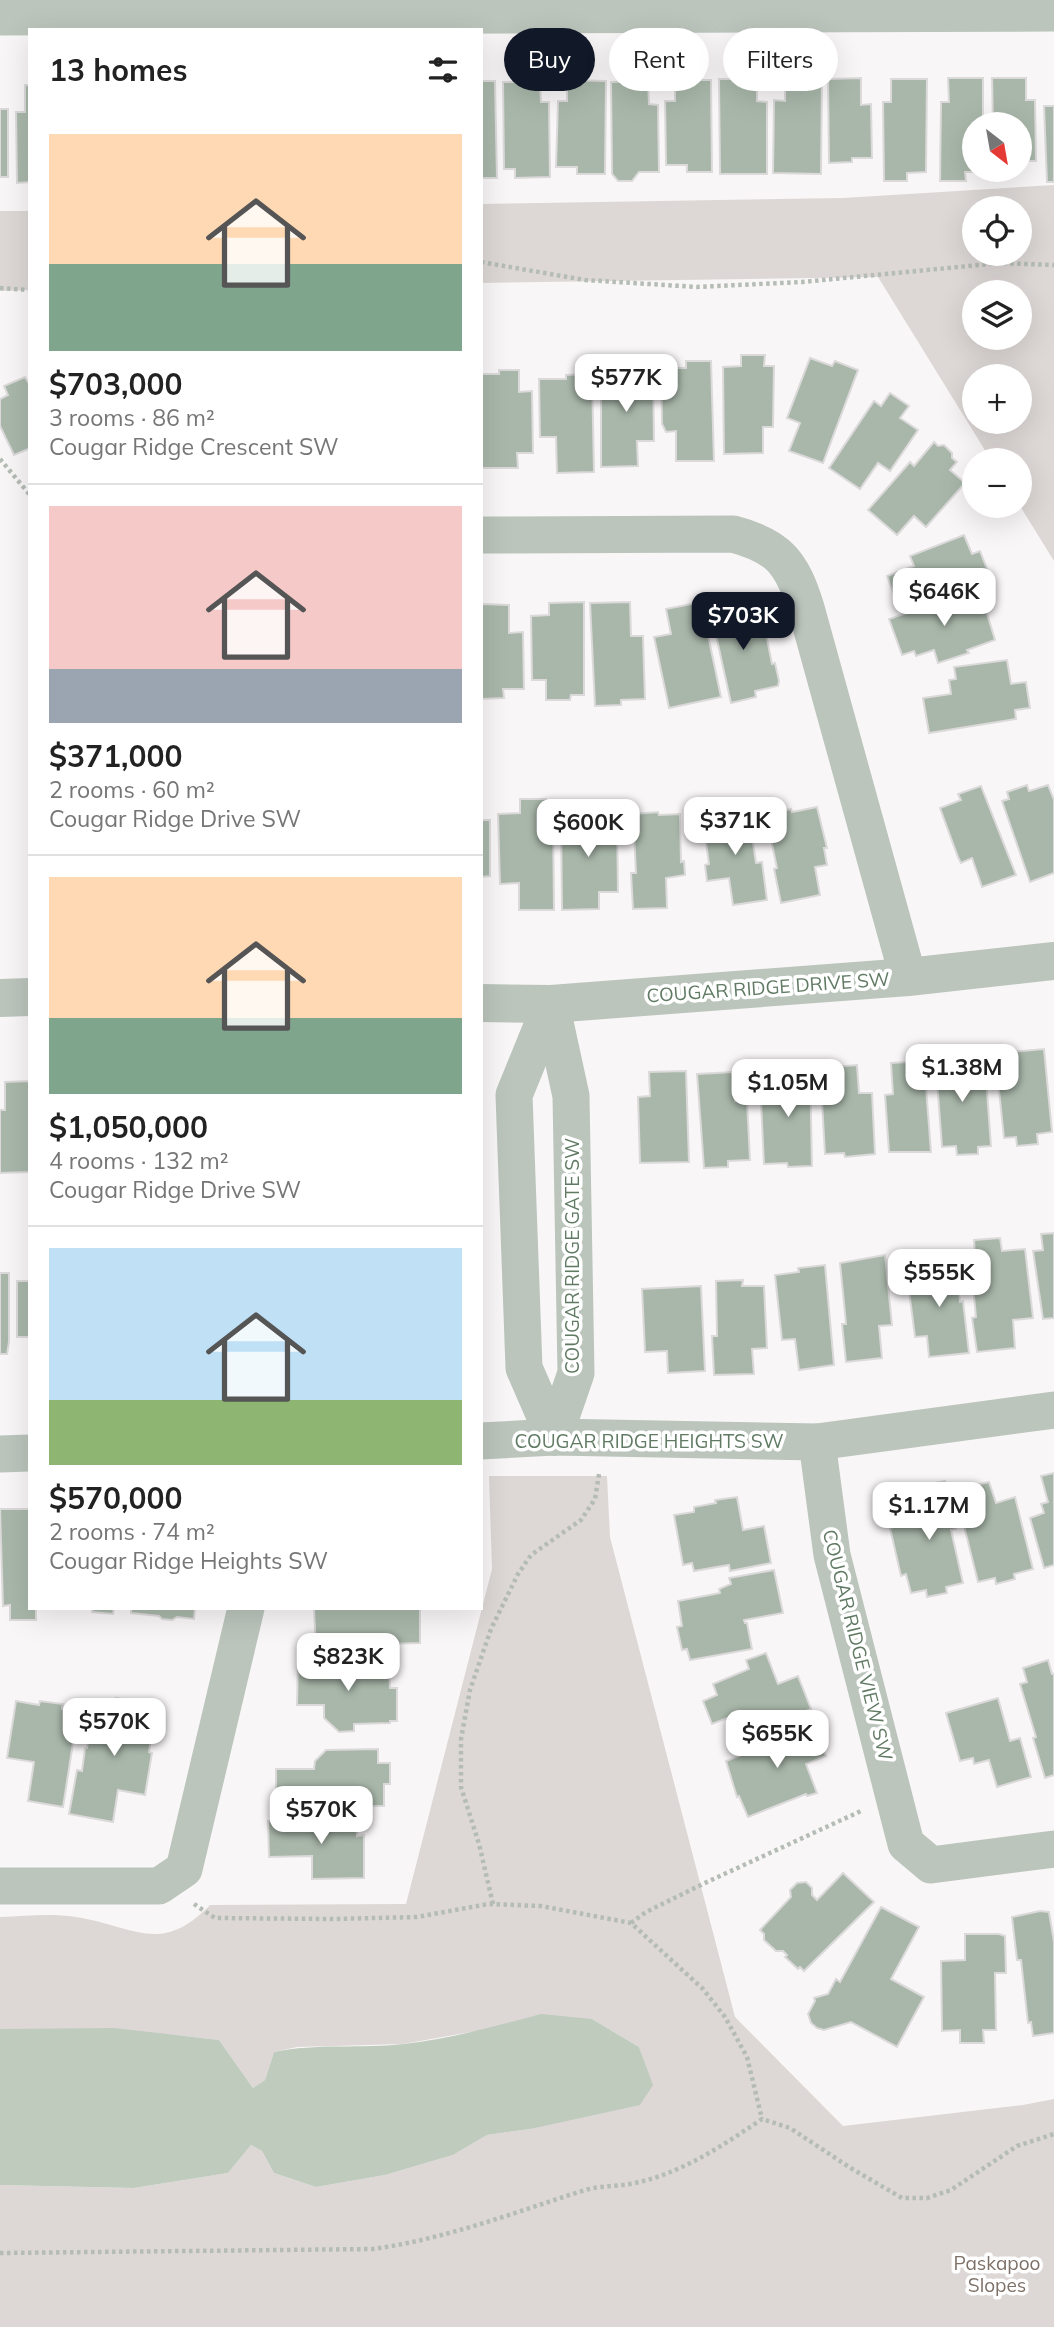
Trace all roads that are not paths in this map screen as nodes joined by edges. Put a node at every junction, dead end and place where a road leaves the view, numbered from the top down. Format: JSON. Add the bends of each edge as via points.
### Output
{"nodes":[{"id":1,"x":857,"y":7,"type":"edge"},
{"id":2,"x":307,"y":8,"type":"edge"},
{"id":3,"x":1054,"y":13,"type":"edge"},
{"id":4,"x":0,"y":17,"type":"edge"},
{"id":5,"x":483,"y":535,"type":"edge"},
{"id":6,"x":1054,"y":961,"type":"edge"},
{"id":7,"x":908,"y":977,"type":"junction"},
{"id":8,"x":28,"y":997,"type":"edge"},
{"id":9,"x":0,"y":998,"type":"edge"},
{"id":10,"x":483,"y":1003,"type":"edge"},
{"id":11,"x":551,"y":1004,"type":"junction"},
{"id":12,"x":1054,"y":1410,"type":"edge"},
{"id":13,"x":554,"y":1437,"type":"junction"},
{"id":14,"x":483,"y":1441,"type":"edge"},
{"id":15,"x":817,"y":1442,"type":"junction"},
{"id":16,"x":28,"y":1453,"type":"edge"},
{"id":17,"x":0,"y":1454,"type":"edge"},
{"id":18,"x":246,"y":1610,"type":"edge"},
{"id":19,"x":1054,"y":1849,"type":"edge"},
{"id":20,"x":0,"y":1886,"type":"edge"}],
"edges":[{"from":1,"to":2,"type":"street"},
{"from":1,"to":3,"type":"street"},
{"from":2,"to":4,"type":"street"},
{"from":5,"to":7,"type":"street","via":[[733,534],[758,540],[780,556],[797,581],[806,608]]},
{"from":6,"to":7,"type":"street","name":"COUGAR RIDGE DRIVE SW"},
{"from":7,"to":11,"type":"street","name":"COUGAR RIDGE DRIVE SW"},
{"from":8,"to":9,"type":"street"},
{"from":10,"to":11,"type":"street","name":"COUGAR RIDGE DRIVE SW"},
{"from":11,"to":13,"type":"street","name":"COUGAR RIDGE GATE SW","via":[[571,1096],[576,1373]]},
{"from":11,"to":13,"type":"street","via":[[514,1095],[524,1368]]},
{"from":12,"to":15,"type":"street"},
{"from":13,"to":14,"type":"street","name":"COUGAR RIDGE HEIGHTS SW"},
{"from":13,"to":15,"type":"street","name":"COUGAR RIDGE HEIGHTS SW"},
{"from":15,"to":19,"type":"street","name":"COUGAR RIDGE VIEW SW","via":[[832,1555],[906,1844],[931,1865]]},
{"from":16,"to":17,"type":"street"},
{"from":18,"to":20,"type":"street","via":[[184,1869],[159,1886]]}]}
